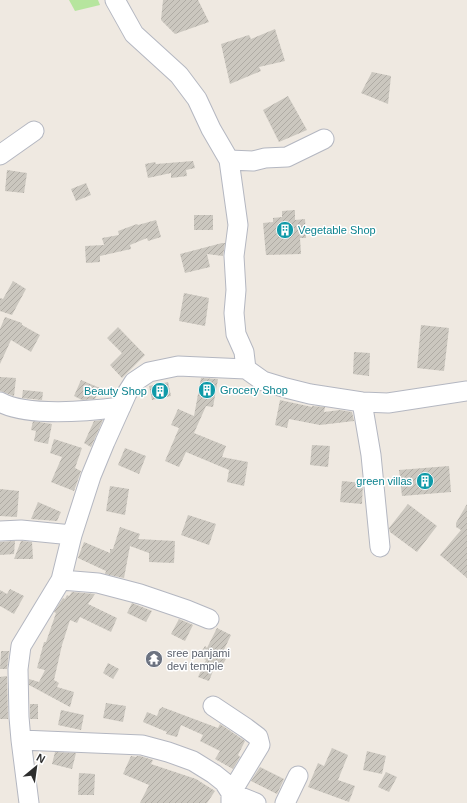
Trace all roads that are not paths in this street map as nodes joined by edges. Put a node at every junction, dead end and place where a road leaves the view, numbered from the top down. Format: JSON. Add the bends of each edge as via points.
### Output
{"nodes":[{"id":1,"x":115,"y":0,"type":"edge"},
{"id":2,"x":34,"y":131,"type":"dead end"},
{"id":3,"x":324,"y":139,"type":"dead end"},
{"id":4,"x":0,"y":155,"type":"edge"},
{"id":5,"x":229,"y":160,"type":"junction"},
{"id":6,"x":246,"y":369,"type":"junction"},
{"id":7,"x":467,"y":391,"type":"edge"},
{"id":8,"x":0,"y":402,"type":"edge"},
{"id":9,"x":362,"y":402,"type":"junction"},
{"id":10,"x":121,"y":407,"type":"junction"},
{"id":11,"x":0,"y":531,"type":"edge"},
{"id":12,"x":72,"y":535,"type":"junction"},
{"id":13,"x":380,"y":546,"type":"dead end"},
{"id":14,"x":61,"y":580,"type":"junction"},
{"id":15,"x":209,"y":620,"type":"dead end"},
{"id":16,"x":213,"y":706,"type":"dead end"},
{"id":17,"x":21,"y":740,"type":"junction"},
{"id":18,"x":298,"y":776,"type":"dead end"},
{"id":19,"x":231,"y":798,"type":"edge"},
{"id":20,"x":29,"y":803,"type":"edge"},
{"id":21,"x":256,"y":803,"type":"edge"},
{"id":22,"x":285,"y":803,"type":"edge"}],
"edges":[{"from":1,"to":5,"type":"street","via":[[134,34],[179,75],[197,99],[211,130]]},
{"from":2,"to":4,"type":"street"},
{"from":3,"to":5,"type":"street","via":[[286,157],[253,161]]},
{"from":5,"to":6,"type":"street","via":[[238,225],[234,256],[234,313],[236,334],[244,352]]},
{"from":6,"to":9,"type":"street","via":[[263,381],[286,388]]},
{"from":6,"to":10,"type":"street","via":[[178,366],[150,372],[134,382]]},
{"from":7,"to":9,"type":"street","via":[[388,403]]},
{"from":8,"to":10,"type":"street","via":[[38,411],[93,411]]},
{"from":9,"to":13,"type":"street","via":[[371,454]]},
{"from":10,"to":12,"type":"street","via":[[91,476]]},
{"from":11,"to":12,"type":"street","via":[[21,530]]},
{"from":12,"to":14,"type":"street"},
{"from":14,"to":15,"type":"street","via":[[98,583],[140,594]]},
{"from":14,"to":17,"type":"street","via":[[21,646],[18,669]]},
{"from":16,"to":19,"type":"street","via":[[258,737],[260,745]]},
{"from":17,"to":19,"type":"street","via":[[142,745],[168,752],[193,761],[214,774],[224,782]]},
{"from":17,"to":20,"type":"street"},
{"from":18,"to":22,"type":"street"},
{"from":19,"to":21,"type":"street"}]}
